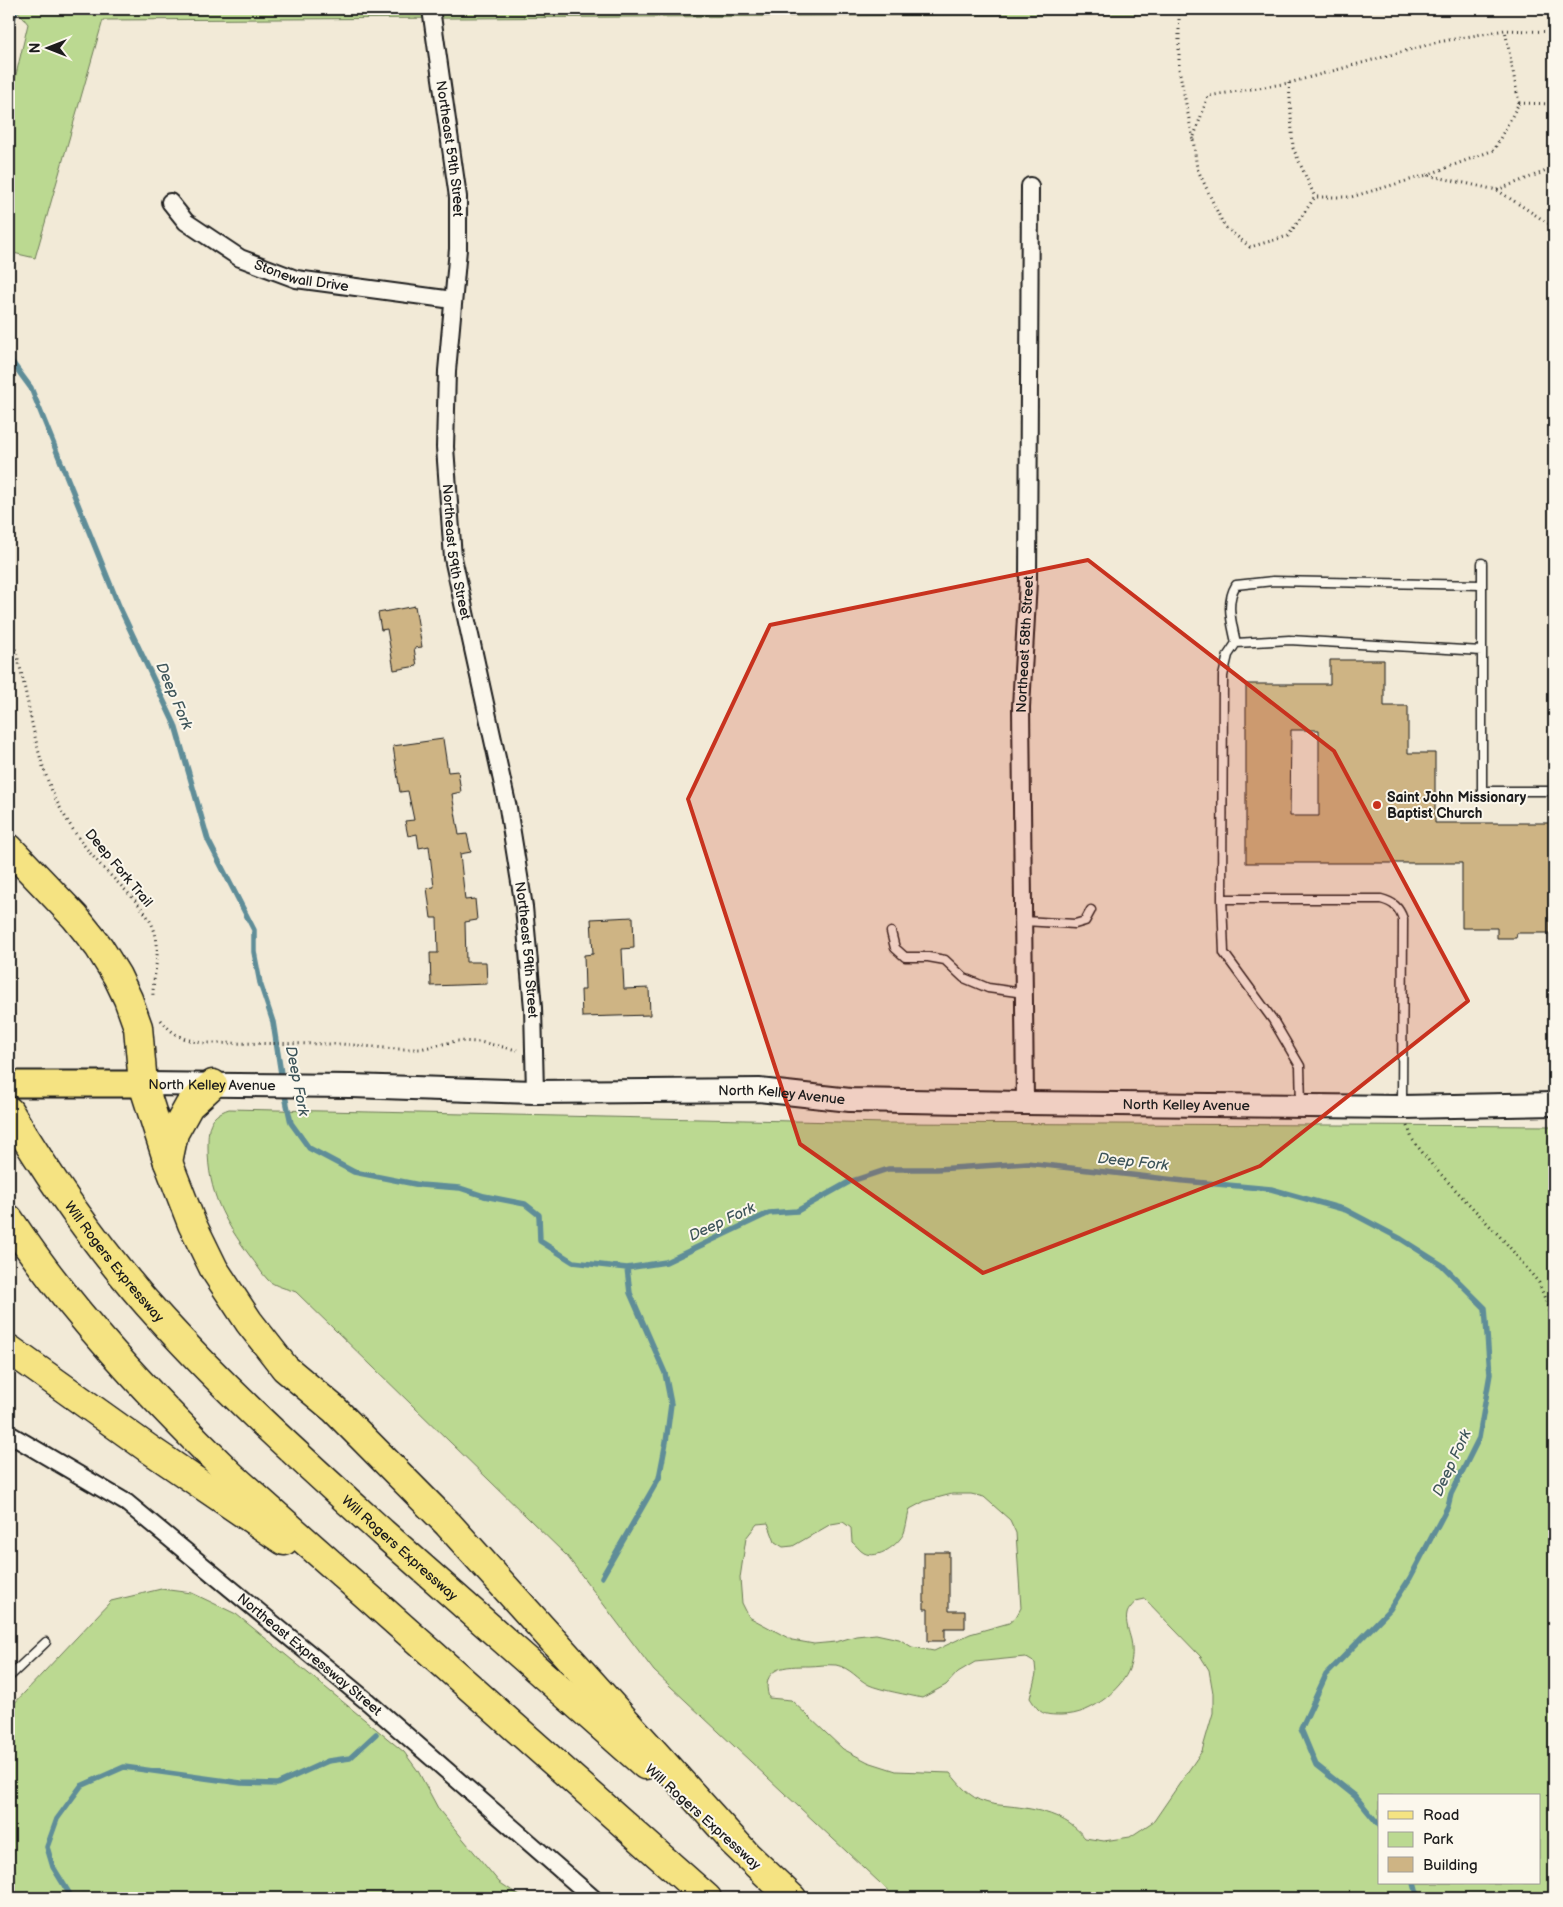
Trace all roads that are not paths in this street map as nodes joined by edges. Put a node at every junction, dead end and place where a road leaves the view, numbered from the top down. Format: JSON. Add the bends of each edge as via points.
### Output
{"nodes":[{"id":1,"x":430,"y":9,"type":"edge"},
{"id":2,"x":1030,"y":186,"type":"dead end"},
{"id":3,"x":170,"y":202,"type":"dead end"},
{"id":4,"x":453,"y":300,"type":"junction"},
{"id":5,"x":1482,"y":563,"type":"dead end"},
{"id":6,"x":1482,"y":585,"type":"junction"},
{"id":7,"x":1236,"y":643,"type":"junction"},
{"id":8,"x":1482,"y":651,"type":"junction"},
{"id":9,"x":1554,"y":791,"type":"edge"},
{"id":10,"x":9,"y":848,"type":"edge"},
{"id":11,"x":1222,"y":899,"type":"junction"},
{"id":12,"x":1092,"y":910,"type":"dead end"},
{"id":13,"x":1024,"y":921,"type":"junction"},
{"id":14,"x":891,"y":932,"type":"dead end"},
{"id":15,"x":1024,"y":993,"type":"junction"},
{"id":16,"x":9,"y":1084,"type":"edge"},
{"id":17,"x":143,"y":1084,"type":"junction"},
{"id":18,"x":213,"y":1084,"type":"junction"},
{"id":19,"x":534,"y":1092,"type":"junction"},
{"id":20,"x":1025,"y":1103,"type":"junction"},
{"id":21,"x":1554,"y":1104,"type":"edge"},
{"id":22,"x":1301,"y":1107,"type":"junction"},
{"id":23,"x":1402,"y":1107,"type":"junction"},
{"id":24,"x":9,"y":1111,"type":"edge"},
{"id":25,"x":168,"y":1162,"type":"junction"},
{"id":26,"x":9,"y":1219,"type":"edge"},
{"id":27,"x":9,"y":1349,"type":"edge"},
{"id":28,"x":9,"y":1434,"type":"edge"},
{"id":29,"x":380,"y":1607,"type":"junction"},
{"id":30,"x":46,"y":1642,"type":"dead end"},
{"id":31,"x":9,"y":1678,"type":"edge"},
{"id":32,"x":744,"y":1852,"type":"junction"},
{"id":33,"x":594,"y":1898,"type":"edge"},
{"id":34,"x":707,"y":1898,"type":"edge"},
{"id":35,"x":792,"y":1898,"type":"edge"}],
"edges":[{"from":1,"to":4,"type":"street","name":"Northeast 59th Street","via":[[458,197],[458,249]]},
{"from":2,"to":13,"type":"street","name":"Northeast 58th Street","via":[[1028,581],[1021,707]]},
{"from":3,"to":4,"type":"street","name":"Stonewall Drive","via":[[186,222],[240,258],[296,279]]},
{"from":4,"to":19,"type":"street","name":"Northeast 59th Street","via":[[445,447],[453,558],[508,808],[524,907],[533,1008]]},
{"from":5,"to":6,"type":"lane"},
{"from":6,"to":7,"type":"lane","via":[[1273,581],[1236,585],[1229,603]]},
{"from":6,"to":8,"type":"lane"},
{"from":7,"to":8,"type":"lane","via":[[1289,640]]},
{"from":7,"to":11,"type":"lane","via":[[1228,655],[1223,676]]},
{"from":8,"to":9,"type":"lane","via":[[1482,791]]},
{"from":10,"to":17,"type":"highway","via":[[75,917],[117,976],[138,1027]]},
{"from":11,"to":22,"type":"lane","via":[[1224,953],[1273,1020],[1300,1066]]},
{"from":11,"to":23,"type":"lane","via":[[1381,900],[1400,909],[1403,918]]},
{"from":12,"to":13,"type":"lane","via":[[1085,921],[1075,924]]},
{"from":13,"to":15,"type":"street","name":"Northeast 58th Street"},
{"from":14,"to":15,"type":"lane","via":[[895,948],[905,956],[945,960],[964,978],[988,988]]},
{"from":15,"to":20,"type":"street","name":"Northeast 58th Street"},
{"from":16,"to":17,"type":"main road","name":"North Kelley Avenue"},
{"from":17,"to":18,"type":"street","name":"North Kelley Avenue"},
{"from":17,"to":25,"type":"highway"},
{"from":18,"to":19,"type":"street","name":"North Kelley Avenue"},
{"from":18,"to":25,"type":"highway","via":[[189,1106],[174,1133]]},
{"from":19,"to":20,"type":"street","name":"North Kelley Avenue","via":[[759,1090],[850,1100]]},
{"from":20,"to":22,"type":"street","name":"North Kelley Avenue"},
{"from":21,"to":23,"type":"street","name":"North Kelley Avenue"},
{"from":22,"to":23,"type":"street","name":"North Kelley Avenue"},
{"from":24,"to":32,"type":"highway","name":"Will Rogers Expressway","via":[[42,1165],[105,1253],[160,1318],[212,1372],[300,1458]]},
{"from":25,"to":32,"type":"highway","via":[[214,1269],[285,1368],[334,1409],[448,1524]]},
{"from":26,"to":29,"type":"highway","via":[[85,1322],[162,1406],[232,1476]]},
{"from":27,"to":29,"type":"highway"},
{"from":28,"to":33,"type":"street","name":"Northeast Expressway Street","via":[[127,1503],[368,1702]]},
{"from":29,"to":34,"type":"highway"},
{"from":30,"to":31,"type":"lane"},
{"from":32,"to":35,"type":"highway","name":"Will Rogers Expressway"}]}
